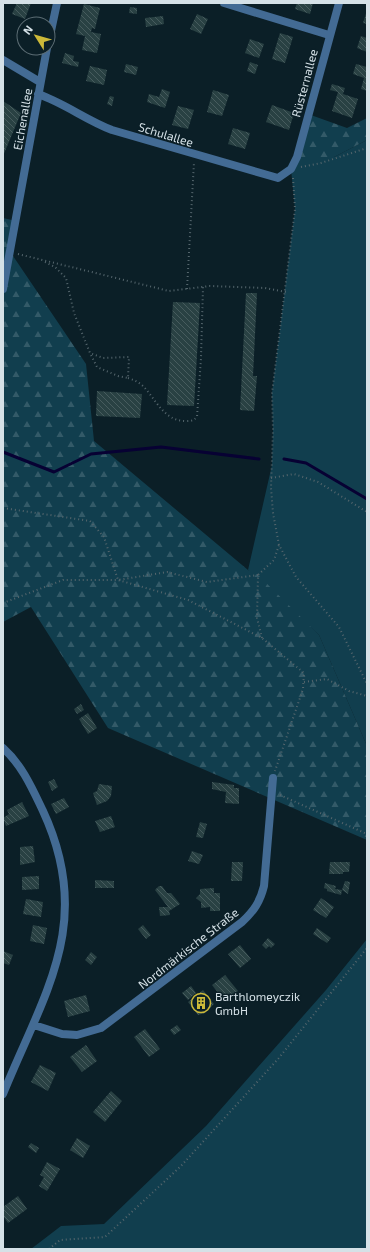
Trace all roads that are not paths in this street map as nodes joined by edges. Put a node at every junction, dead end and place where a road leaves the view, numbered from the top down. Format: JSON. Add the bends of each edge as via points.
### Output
{"nodes":[{"id":1,"x":57,"y":3,"type":"edge"},
{"id":2,"x":224,"y":3,"type":"edge"},
{"id":3,"x":339,"y":3,"type":"edge"},
{"id":4,"x":54,"y":16,"type":"edge"},
{"id":5,"x":330,"y":34,"type":"junction"},
{"id":6,"x":46,"y":56,"type":"edge"},
{"id":7,"x":3,"y":60,"type":"edge"},
{"id":8,"x":40,"y":82,"type":"junction"},
{"id":9,"x":38,"y":94,"type":"junction"},
{"id":10,"x":291,"y":169,"type":"joint"},
{"id":11,"x":3,"y":289,"type":"edge"},
{"id":12,"x":3,"y":748,"type":"edge"},
{"id":13,"x":273,"y":778,"type":"road end"},
{"id":14,"x":34,"y":1025,"type":"junction"},
{"id":15,"x":3,"y":1094,"type":"edge"}],
"edges":[{"from":1,"to":4,"type":"street","name":"Eichenallee"},
{"from":2,"to":5,"type":"street"},
{"from":3,"to":5,"type":"street","name":"Rüsternallee"},
{"from":5,"to":10,"type":"street","name":"Rüsternallee","via":[[297,157]]},
{"from":6,"to":8,"type":"street","name":"Eichenallee"},
{"from":7,"to":8,"type":"street"},
{"from":8,"to":9,"type":"street","name":"Eichenallee"},
{"from":9,"to":10,"type":"street","name":"Schulallee","via":[[98,125],[194,155],[278,178]]},
{"from":9,"to":11,"type":"street","name":"Eichenallee"},
{"from":12,"to":14,"type":"street","via":[[27,776],[49,825],[66,891],[65,923],[59,956]]},
{"from":13,"to":14,"type":"street","name":"Nordmärkische Straße","via":[[264,886],[256,909],[101,1028],[77,1035],[62,1034]]},
{"from":14,"to":15,"type":"street"}]}
